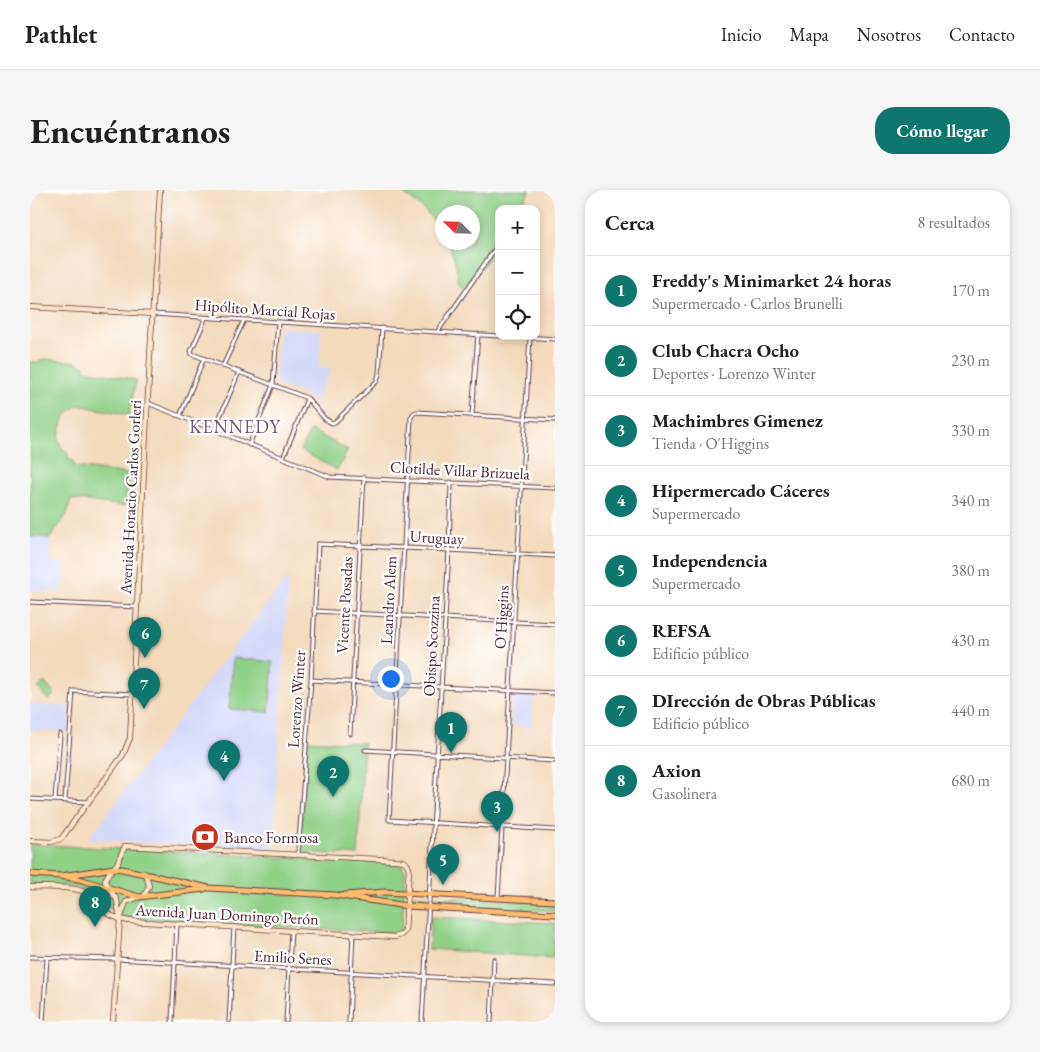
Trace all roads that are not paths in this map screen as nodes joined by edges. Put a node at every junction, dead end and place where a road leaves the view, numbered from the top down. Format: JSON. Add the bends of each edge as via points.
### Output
{"nodes":[{"id":1,"x":160,"y":190,"type":"edge"},
{"id":2,"x":495,"y":249,"type":"edge"},
{"id":3,"x":30,"y":307,"type":"edge"},
{"id":4,"x":153,"y":314,"type":"junction"},
{"id":5,"x":205,"y":318,"type":"junction"},
{"id":6,"x":244,"y":320,"type":"junction"},
{"id":7,"x":278,"y":322,"type":"junction"},
{"id":8,"x":382,"y":328,"type":"junction"},
{"id":9,"x":437,"y":332,"type":"junction"},
{"id":10,"x":478,"y":334,"type":"junction"},
{"id":11,"x":495,"y":336,"type":"edge"},
{"id":12,"x":540,"y":338,"type":"edge"},
{"id":13,"x":555,"y":339,"type":"edge"},
{"id":14,"x":530,"y":340,"type":"edge"},
{"id":15,"x":204,"y":358,"type":"junction"},
{"id":16,"x":223,"y":366,"type":"junction"},
{"id":17,"x":239,"y":372,"type":"junction"},
{"id":18,"x":273,"y":385,"type":"junction"},
{"id":19,"x":307,"y":398,"type":"junction"},
{"id":20,"x":148,"y":403,"type":"junction"},
{"id":21,"x":472,"y":415,"type":"junction"},
{"id":22,"x":180,"y":416,"type":"junction"},
{"id":23,"x":525,"y":419,"type":"junction"},
{"id":24,"x":555,"y":420,"type":"edge"},
{"id":25,"x":214,"y":431,"type":"junction"},
{"id":26,"x":249,"y":445,"type":"junction"},
{"id":27,"x":283,"y":458,"type":"junction"},
{"id":28,"x":364,"y":477,"type":"junction"},
{"id":29,"x":408,"y":480,"type":"junction"},
{"id":30,"x":451,"y":482,"type":"junction"},
{"id":31,"x":521,"y":486,"type":"junction"},
{"id":32,"x":555,"y":488,"type":"edge"},
{"id":33,"x":318,"y":544,"type":"joint"},
{"id":34,"x":360,"y":546,"type":"junction"},
{"id":35,"x":404,"y":548,"type":"junction"},
{"id":36,"x":449,"y":550,"type":"junction"},
{"id":37,"x":517,"y":554,"type":"junction"},
{"id":38,"x":555,"y":556,"type":"edge"},
{"id":39,"x":30,"y":602,"type":"edge"},
{"id":40,"x":137,"y":607,"type":"junction"},
{"id":41,"x":314,"y":611,"type":"junction"},
{"id":42,"x":356,"y":614,"type":"junction"},
{"id":43,"x":400,"y":616,"type":"junction"},
{"id":44,"x":445,"y":618,"type":"junction"},
{"id":45,"x":514,"y":622,"type":"junction"},
{"id":46,"x":555,"y":624,"type":"edge"},
{"id":47,"x":311,"y":680,"type":"junction"},
{"id":48,"x":352,"y":682,"type":"junction"},
{"id":49,"x":396,"y":684,"type":"junction"},
{"id":50,"x":441,"y":686,"type":"junction"},
{"id":51,"x":510,"y":690,"type":"junction"},
{"id":52,"x":555,"y":693,"type":"edge"},
{"id":53,"x":132,"y":694,"type":"junction"},
{"id":54,"x":60,"y":734,"type":"dead end"},
{"id":55,"x":350,"y":734,"type":"dead end"},
{"id":56,"x":366,"y":750,"type":"dead end"},
{"id":57,"x":394,"y":751,"type":"junction"},
{"id":58,"x":437,"y":754,"type":"junction"},
{"id":59,"x":506,"y":758,"type":"junction"},
{"id":60,"x":555,"y":761,"type":"edge"},
{"id":61,"x":30,"y":799,"type":"edge"},
{"id":62,"x":55,"y":800,"type":"junction"},
{"id":63,"x":65,"y":801,"type":"junction"},
{"id":64,"x":89,"y":802,"type":"junction"},
{"id":65,"x":433,"y":824,"type":"junction"},
{"id":66,"x":502,"y":827,"type":"junction"},
{"id":67,"x":555,"y":830,"type":"edge"},
{"id":68,"x":30,"y":841,"type":"edge"},
{"id":69,"x":298,"y":855,"type":"junction"},
{"id":70,"x":114,"y":868,"type":"junction"},
{"id":71,"x":144,"y":873,"type":"junction"},
{"id":72,"x":30,"y":874,"type":"edge"},
{"id":73,"x":60,"y":876,"type":"junction"},
{"id":74,"x":30,"y":887,"type":"edge"},
{"id":75,"x":209,"y":888,"type":"junction"},
{"id":76,"x":108,"y":889,"type":"junction"},
{"id":77,"x":407,"y":893,"type":"junction"},
{"id":78,"x":429,"y":894,"type":"junction"},
{"id":79,"x":335,"y":895,"type":"junction"},
{"id":80,"x":141,"y":896,"type":"junction"},
{"id":81,"x":498,"y":898,"type":"junction"},
{"id":82,"x":555,"y":902,"type":"edge"},
{"id":83,"x":407,"y":906,"type":"junction"},
{"id":84,"x":429,"y":907,"type":"junction"},
{"id":85,"x":555,"y":914,"type":"edge"},
{"id":86,"x":120,"y":919,"type":"junction"},
{"id":87,"x":177,"y":923,"type":"junction"},
{"id":88,"x":234,"y":927,"type":"junction"},
{"id":89,"x":291,"y":930,"type":"junction"},
{"id":90,"x":353,"y":934,"type":"junction"},
{"id":91,"x":30,"y":956,"type":"edge"},
{"id":92,"x":47,"y":958,"type":"junction"},
{"id":93,"x":494,"y":959,"type":"dead end"},
{"id":94,"x":117,"y":960,"type":"junction"},
{"id":95,"x":174,"y":963,"type":"junction"},
{"id":96,"x":232,"y":966,"type":"junction"},
{"id":97,"x":289,"y":969,"type":"junction"},
{"id":98,"x":351,"y":972,"type":"junction"},
{"id":99,"x":425,"y":977,"type":"junction"},
{"id":100,"x":493,"y":980,"type":"junction"},
{"id":101,"x":555,"y":984,"type":"edge"},
{"id":102,"x":43,"y":1022,"type":"edge"},
{"id":103,"x":113,"y":1022,"type":"edge"},
{"id":104,"x":172,"y":1022,"type":"edge"},
{"id":105,"x":229,"y":1022,"type":"edge"},
{"id":106,"x":286,"y":1022,"type":"edge"},
{"id":107,"x":349,"y":1022,"type":"edge"},
{"id":108,"x":422,"y":1022,"type":"edge"},
{"id":109,"x":491,"y":1022,"type":"edge"}],
"edges":[{"from":1,"to":4,"type":"main road","name":"Avenida Horacio Carlos Gorleri"},
{"from":2,"to":9,"type":"street"},
{"from":3,"to":4,"type":"main road","name":"Hipólito Marcial Rojas"},
{"from":4,"to":5,"type":"street","name":"Hipólito Marcial Rojas"},
{"from":4,"to":20,"type":"main road","name":"Avenida Horacio Carlos Gorleri"},
{"from":5,"to":6,"type":"street","name":"Hipólito Marcial Rojas"},
{"from":5,"to":15,"type":"street","via":[[191,353]]},
{"from":6,"to":7,"type":"street","name":"Hipólito Marcial Rojas"},
{"from":6,"to":16,"type":"street"},
{"from":7,"to":8,"type":"street","name":"Hipólito Marcial Rojas"},
{"from":7,"to":18,"type":"street"},
{"from":8,"to":9,"type":"street","name":"Hipólito Marcial Rojas"},
{"from":8,"to":19,"type":"street","via":[[377,381],[335,422],[325,419]]},
{"from":9,"to":10,"type":"street","name":"Hipólito Marcial Rojas"},
{"from":10,"to":11,"type":"street","name":"Hipólito Marcial Rojas"},
{"from":10,"to":21,"type":"street"},
{"from":12,"to":13,"type":"street"},
{"from":14,"to":23,"type":"street","name":"O'Higgins"},
{"from":15,"to":16,"type":"street"},
{"from":15,"to":22,"type":"street"},
{"from":16,"to":17,"type":"street"},
{"from":17,"to":18,"type":"street"},
{"from":17,"to":25,"type":"street"},
{"from":18,"to":19,"type":"street"},
{"from":18,"to":26,"type":"street"},
{"from":19,"to":27,"type":"street"},
{"from":20,"to":22,"type":"street","name":"Clotilde Villar Brizuela"},
{"from":20,"to":40,"type":"main road","name":"Avenida Horacio Carlos Gorleri"},
{"from":21,"to":23,"type":"street"},
{"from":21,"to":29,"type":"street","name":"Leandro Alem","via":[[414,413]]},
{"from":22,"to":25,"type":"street","name":"Clotilde Villar Brizuela"},
{"from":23,"to":24,"type":"street"},
{"from":23,"to":31,"type":"street","name":"O'Higgins"},
{"from":25,"to":26,"type":"street","name":"Clotilde Villar Brizuela"},
{"from":26,"to":27,"type":"street","name":"Clotilde Villar Brizuela"},
{"from":27,"to":28,"type":"street","name":"Clotilde Villar Brizuela","via":[[330,477]]},
{"from":28,"to":29,"type":"street","name":"Clotilde Villar Brizuela"},
{"from":28,"to":34,"type":"street","name":"Vicente Posadas"},
{"from":29,"to":30,"type":"street","name":"Clotilde Villar Brizuela"},
{"from":29,"to":35,"type":"street","name":"Leandro Alem"},
{"from":30,"to":31,"type":"street","name":"Clotilde Villar Brizuela"},
{"from":30,"to":36,"type":"street","name":"Obispo Scozzina"},
{"from":31,"to":32,"type":"street","name":"Clotilde Villar Brizuela"},
{"from":31,"to":37,"type":"street","name":"O'Higgins"},
{"from":33,"to":34,"type":"street","name":"Uruguay"},
{"from":33,"to":41,"type":"street","name":"Lorenzo Winter"},
{"from":34,"to":35,"type":"street","name":"Uruguay"},
{"from":34,"to":42,"type":"street","name":"Vicente Posadas"},
{"from":35,"to":36,"type":"street","name":"Uruguay"},
{"from":35,"to":43,"type":"street","name":"Leandro Alem"},
{"from":36,"to":37,"type":"street","name":"Uruguay"},
{"from":36,"to":44,"type":"street","name":"Obispo Scozzina"},
{"from":37,"to":38,"type":"street","name":"Uruguay"},
{"from":37,"to":45,"type":"street","name":"O'Higgins"},
{"from":39,"to":40,"type":"street"},
{"from":40,"to":53,"type":"main road","name":"Avenida Horacio Carlos Gorleri"},
{"from":41,"to":42,"type":"street"},
{"from":41,"to":47,"type":"street","name":"Lorenzo Winter"},
{"from":42,"to":43,"type":"street"},
{"from":42,"to":48,"type":"street","name":"Vicente Posadas"},
{"from":43,"to":44,"type":"street"},
{"from":43,"to":49,"type":"street","name":"Leandro Alem"},
{"from":44,"to":45,"type":"street"},
{"from":44,"to":50,"type":"street","name":"Obispo Scozzina"},
{"from":45,"to":46,"type":"street"},
{"from":45,"to":51,"type":"street","name":"O'Higgins"},
{"from":47,"to":48,"type":"street"},
{"from":47,"to":69,"type":"street","name":"Lorenzo Winter"},
{"from":48,"to":49,"type":"street"},
{"from":48,"to":55,"type":"street","name":"Vicente Posadas"},
{"from":49,"to":50,"type":"street"},
{"from":49,"to":57,"type":"street","name":"Leandro Alem"},
{"from":50,"to":51,"type":"street"},
{"from":50,"to":58,"type":"street","name":"Obispo Scozzina"},
{"from":51,"to":52,"type":"street"},
{"from":51,"to":59,"type":"street","name":"O'Higgins"},
{"from":53,"to":63,"type":"street","via":[[73,692]]},
{"from":53,"to":64,"type":"main road","name":"Avenida Horacio Carlos Gorleri","via":[[127,747]]},
{"from":54,"to":62,"type":"street"},
{"from":56,"to":57,"type":"street"},
{"from":57,"to":58,"type":"street"},
{"from":57,"to":65,"type":"street","name":"Leandro Alem","via":[[390,820]]},
{"from":58,"to":59,"type":"street"},
{"from":58,"to":65,"type":"street","name":"Obispo Scozzina"},
{"from":59,"to":60,"type":"street"},
{"from":59,"to":66,"type":"street","name":"O'Higgins"},
{"from":61,"to":62,"type":"street"},
{"from":62,"to":63,"type":"street"},
{"from":63,"to":64,"type":"street"},
{"from":64,"to":68,"type":"main road","name":"Avenida Horacio Carlos Gorleri","via":[[61,839]]},
{"from":65,"to":66,"type":"street"},
{"from":65,"to":78,"type":"street","name":"Obispo Scozzina"},
{"from":66,"to":67,"type":"street"},
{"from":66,"to":81,"type":"street","name":"O'Higgins"},
{"from":69,"to":70,"type":"main road","via":[[125,846]]},
{"from":69,"to":77,"type":"main road","via":[[405,861],[409,869]]},
{"from":70,"to":71,"type":"main road","name":"Avenida Juan Domingo Perón"},
{"from":70,"to":73,"type":"main road","name":"Avenida Juan Domingo Perón"},
{"from":70,"to":76,"type":"main road","via":[[106,877]]},
{"from":71,"to":75,"type":"main road","name":"Avenida Juan Domingo Perón"},
{"from":71,"to":80,"type":"main road","via":[[149,886]]},
{"from":72,"to":73,"type":"main road","name":"Avenida Juan Domingo Perón"},
{"from":73,"to":76,"type":"main road","name":"Avenida Juan Domingo Perón"},
{"from":74,"to":86,"type":"main road","name":"Avenida Juan Domingo Perón","via":[[80,890],[106,914]]},
{"from":75,"to":79,"type":"main road","name":"Avenida Juan Domingo Perón"},
{"from":75,"to":80,"type":"main road","name":"Avenida Juan Domingo Perón"},
{"from":76,"to":80,"type":"main road","name":"Avenida Juan Domingo Perón"},
{"from":76,"to":86,"type":"main road","via":[[117,900]]},
{"from":77,"to":78,"type":"main road","name":"Avenida Juan Domingo Perón"},
{"from":77,"to":79,"type":"main road","name":"Avenida Juan Domingo Perón"},
{"from":77,"to":83,"type":"main road"},
{"from":78,"to":81,"type":"main road","name":"Avenida Juan Domingo Perón"},
{"from":78,"to":84,"type":"street","name":"Obispo Scozzina"},
{"from":79,"to":83,"type":"main road","name":"Avenida Juan Domingo Perón"},
{"from":80,"to":86,"type":"main road","via":[[126,902]]},
{"from":81,"to":82,"type":"main road","name":"Avenida Juan Domingo Perón"},
{"from":83,"to":84,"type":"main road","name":"Avenida Juan Domingo Perón"},
{"from":83,"to":90,"type":"main road","name":"Avenida Juan Domingo Perón","via":[[405,931],[401,935]]},
{"from":84,"to":85,"type":"main road","name":"Avenida Juan Domingo Perón"},
{"from":84,"to":99,"type":"street","name":"Obispo Scozzina"},
{"from":86,"to":87,"type":"main road","name":"Avenida Juan Domingo Perón"},
{"from":86,"to":94,"type":"main road"},
{"from":87,"to":88,"type":"main road","name":"Avenida Juan Domingo Perón"},
{"from":87,"to":95,"type":"street"},
{"from":88,"to":89,"type":"main road","name":"Avenida Juan Domingo Perón"},
{"from":88,"to":96,"type":"street"},
{"from":89,"to":90,"type":"main road","name":"Avenida Juan Domingo Perón"},
{"from":89,"to":97,"type":"street"},
{"from":90,"to":98,"type":"street"},
{"from":91,"to":92,"type":"street","name":"Emilio Senes"},
{"from":92,"to":94,"type":"street","name":"Emilio Senes"},
{"from":92,"to":102,"type":"street"},
{"from":93,"to":100,"type":"street"},
{"from":94,"to":95,"type":"street","name":"Emilio Senes"},
{"from":94,"to":103,"type":"main road"},
{"from":95,"to":96,"type":"street","name":"Emilio Senes"},
{"from":95,"to":104,"type":"street"},
{"from":96,"to":97,"type":"street","name":"Emilio Senes"},
{"from":96,"to":105,"type":"street"},
{"from":97,"to":98,"type":"street","name":"Emilio Senes"},
{"from":97,"to":106,"type":"street"},
{"from":98,"to":99,"type":"street","name":"Emilio Senes"},
{"from":98,"to":107,"type":"street"},
{"from":99,"to":100,"type":"street","name":"Emilio Senes"},
{"from":99,"to":108,"type":"street","name":"Obispo Scozzina"},
{"from":100,"to":101,"type":"street","name":"Emilio Senes"},
{"from":100,"to":109,"type":"street"}]}
